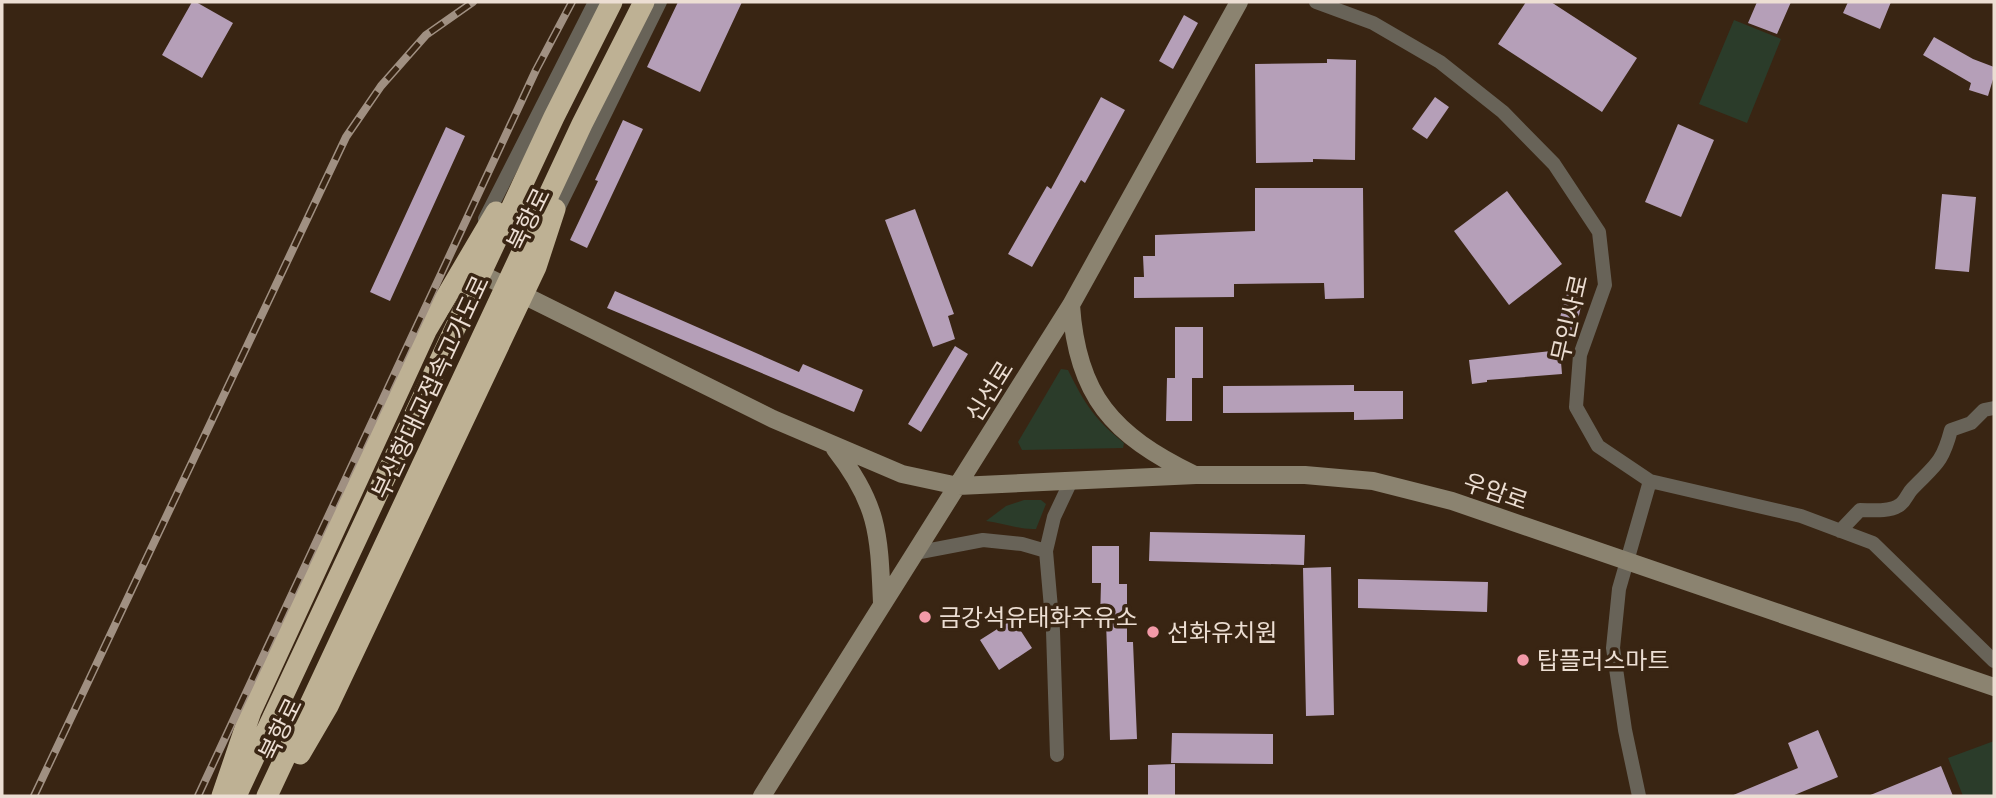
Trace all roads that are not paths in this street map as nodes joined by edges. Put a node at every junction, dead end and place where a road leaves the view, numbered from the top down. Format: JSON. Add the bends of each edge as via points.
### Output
{"nodes":[{"id":1,"x":595,"y":2,"type":"edge"},
{"id":2,"x":612,"y":2,"type":"edge"},
{"id":3,"x":644,"y":2,"type":"edge"},
{"id":4,"x":660,"y":2,"type":"edge"},
{"id":5,"x":1239,"y":2,"type":"edge"},
{"id":6,"x":1316,"y":2,"type":"edge"},
{"id":7,"x":554,"y":117,"type":"junction"},
{"id":8,"x":582,"y":124,"type":"junction"},
{"id":9,"x":463,"y":265,"type":"junction"},
{"id":10,"x":517,"y":291,"type":"junction"},
{"id":11,"x":1071,"y":305,"type":"junction"},
{"id":12,"x":1994,"y":408,"type":"edge"},
{"id":13,"x":833,"y":446,"type":"junction"},
{"id":14,"x":1196,"y":475,"type":"junction"},
{"id":15,"x":1071,"y":481,"type":"junction"},
{"id":16,"x":1650,"y":481,"type":"junction"},
{"id":17,"x":958,"y":486,"type":"junction"},
{"id":18,"x":1840,"y":531,"type":"junction"},
{"id":19,"x":1046,"y":551,"type":"junction"},
{"id":20,"x":915,"y":553,"type":"junction"},
{"id":21,"x":882,"y":603,"type":"junction"},
{"id":22,"x":1994,"y":661,"type":"edge"},
{"id":23,"x":1994,"y":687,"type":"edge"},
{"id":24,"x":1057,"y":755,"type":"dead end"},
{"id":25,"x":222,"y":796,"type":"edge"},
{"id":26,"x":236,"y":796,"type":"edge"},
{"id":27,"x":267,"y":796,"type":"edge"},
{"id":28,"x":274,"y":796,"type":"edge"},
{"id":29,"x":762,"y":796,"type":"edge"},
{"id":30,"x":1639,"y":796,"type":"edge"}],
"edges":[{"from":1,"to":9,"type":"street","name":"북항로"},
{"from":2,"to":7,"type":"highway","name":"부산항대교접속고가도로"},
{"from":3,"to":8,"type":"highway","name":"부산항대교접속고가도로"},
{"from":4,"to":10,"type":"street","name":"북항로"},
{"from":5,"to":11,"type":"main road","name":"신선로"},
{"from":6,"to":16,"type":"street","name":"무인사로","via":[[1373,23],[1440,62],[1503,112],[1554,164],[1599,232],[1605,285],[1580,355],[1576,407],[1598,446]]},
{"from":7,"to":25,"type":"highway","via":[[426,331],[251,711]]},
{"from":7,"to":26,"type":"highway","name":"부산항대교접속고가도로"},
{"from":8,"to":27,"type":"highway","name":"부산항대교접속고가도로"},
{"from":8,"to":28,"type":"highway","via":[[536,267],[328,706]]},
{"from":9,"to":10,"type":"main road","name":"우암로"},
{"from":9,"to":25,"type":"street","name":"북항로"},
{"from":10,"to":13,"type":"main road","name":"우암로"},
{"from":10,"to":28,"type":"street","name":"북항로"},
{"from":11,"to":14,"type":"main road","via":[[1073,338],[1094,396],[1127,433],[1160,458]]},
{"from":11,"to":17,"type":"main road","name":"신선로"},
{"from":12,"to":18,"type":"street","via":[[1951,430],[1937,466],[1902,504],[1860,510]]},
{"from":13,"to":17,"type":"main road","name":"우암로","via":[[902,474]]},
{"from":13,"to":21,"type":"main road","via":[[854,473],[873,512]]},
{"from":14,"to":15,"type":"main road","name":"우암로"},
{"from":14,"to":23,"type":"main road","name":"우암로","via":[[1305,475],[1373,481],[1452,501]]},
{"from":15,"to":17,"type":"main road","name":"우암로"},
{"from":15,"to":19,"type":"street","via":[[1054,517]]},
{"from":16,"to":18,"type":"street","name":"무인사로","via":[[1801,516]]},
{"from":16,"to":30,"type":"street","via":[[1619,589],[1613,648]]},
{"from":17,"to":20,"type":"main road","name":"신선로"},
{"from":18,"to":22,"type":"street","name":"무인사로","via":[[1873,544]]},
{"from":19,"to":20,"type":"street","via":[[983,540]]},
{"from":19,"to":24,"type":"street"},
{"from":20,"to":21,"type":"main road","name":"신선로"},
{"from":21,"to":29,"type":"main road","name":"신선로"}]}
